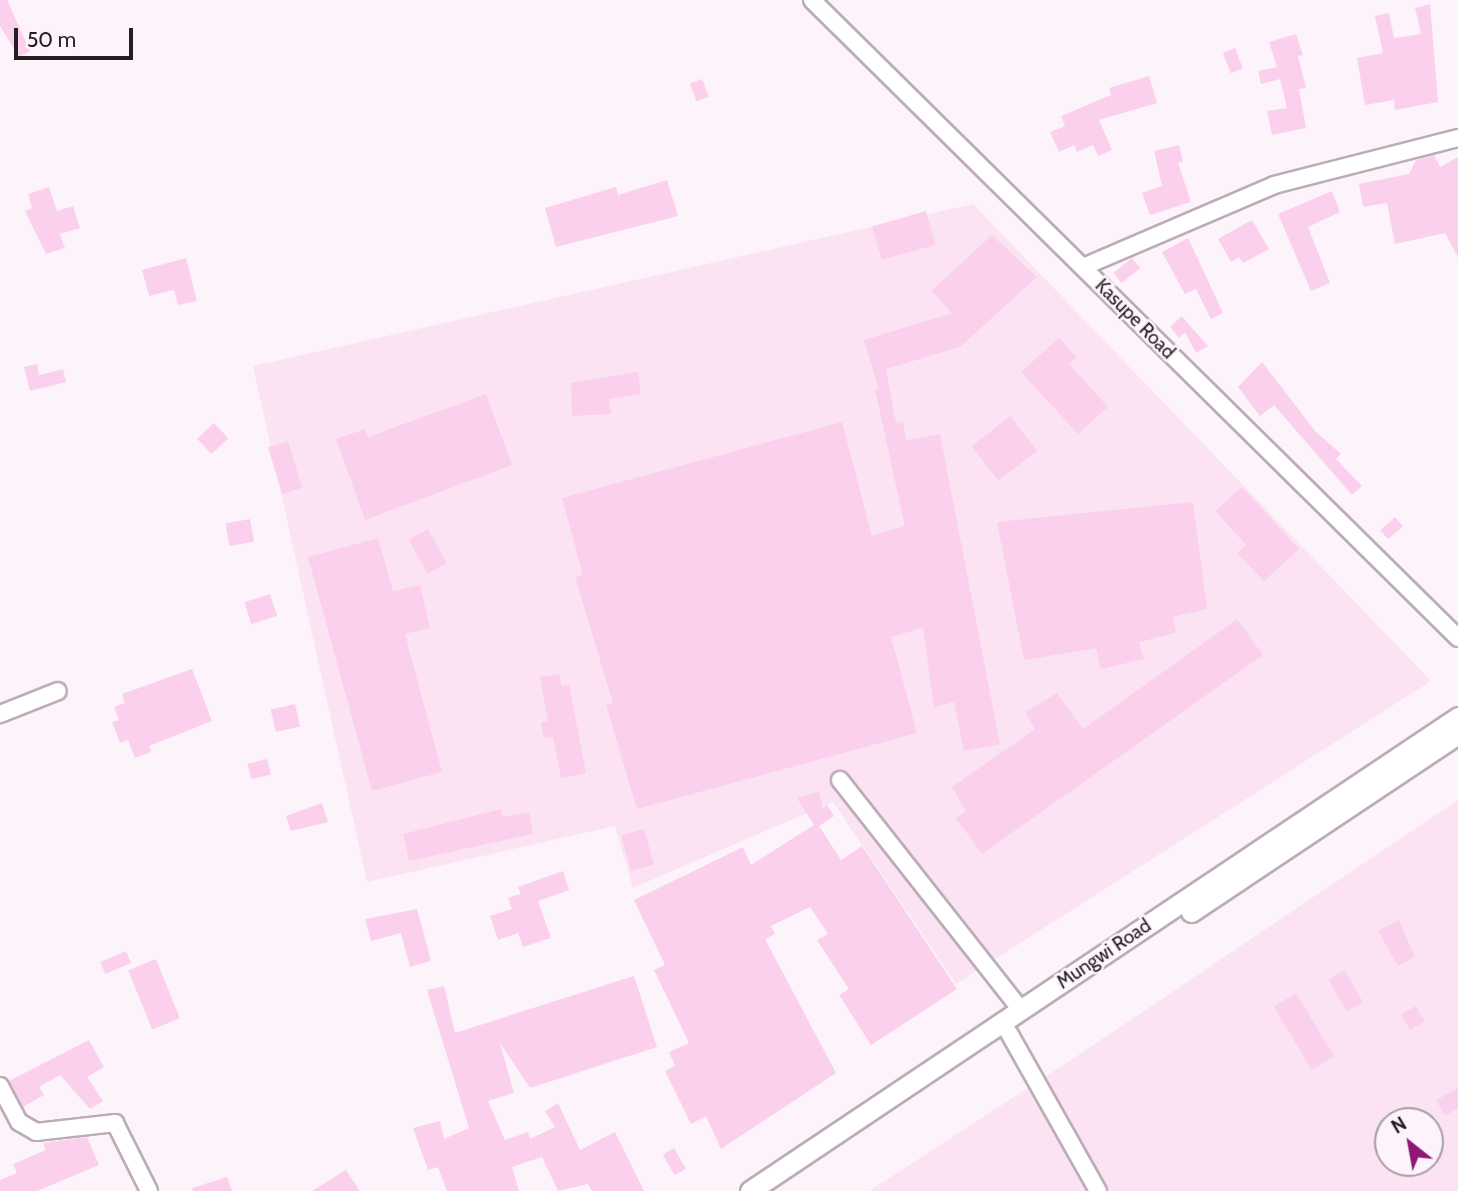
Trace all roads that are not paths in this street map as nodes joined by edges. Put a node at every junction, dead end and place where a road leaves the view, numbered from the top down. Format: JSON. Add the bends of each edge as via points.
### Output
{"nodes":[{"id":1,"x":812,"y":0,"type":"edge"},
{"id":2,"x":1458,"y":138,"type":"edge"},
{"id":3,"x":1083,"y":267,"type":"junction"},
{"id":4,"x":1458,"y":638,"type":"edge"},
{"id":5,"x":58,"y":691,"type":"dead end"},
{"id":6,"x":0,"y":714,"type":"edge"},
{"id":7,"x":1458,"y":717,"type":"edge"},
{"id":8,"x":1458,"y":734,"type":"edge"},
{"id":9,"x":840,"y":780,"type":"dead end"},
{"id":10,"x":1021,"y":1010,"type":"junction"},
{"id":11,"x":1009,"y":1033,"type":"junction"},
{"id":12,"x":0,"y":1087,"type":"edge"},
{"id":13,"x":149,"y":1191,"type":"edge"},
{"id":14,"x":750,"y":1191,"type":"edge"},
{"id":15,"x":771,"y":1191,"type":"edge"},
{"id":16,"x":1098,"y":1191,"type":"edge"}],
"edges":[{"from":1,"to":3,"type":"street","name":"Kasupe Road"},
{"from":2,"to":3,"type":"street","via":[[1274,185]]},
{"from":3,"to":4,"type":"street","name":"Kasupe Road"},
{"from":5,"to":6,"type":"street"},
{"from":7,"to":10,"type":"main road","name":"Mungwi Road"},
{"from":8,"to":11,"type":"main road","name":"Mungwi Road"},
{"from":9,"to":10,"type":"street"},
{"from":10,"to":14,"type":"main road","name":"Mungwi Road"},
{"from":11,"to":15,"type":"main road","name":"Mungwi Road"},
{"from":11,"to":16,"type":"street"},
{"from":12,"to":13,"type":"street","via":[[19,1122],[36,1132],[115,1123]]}]}
